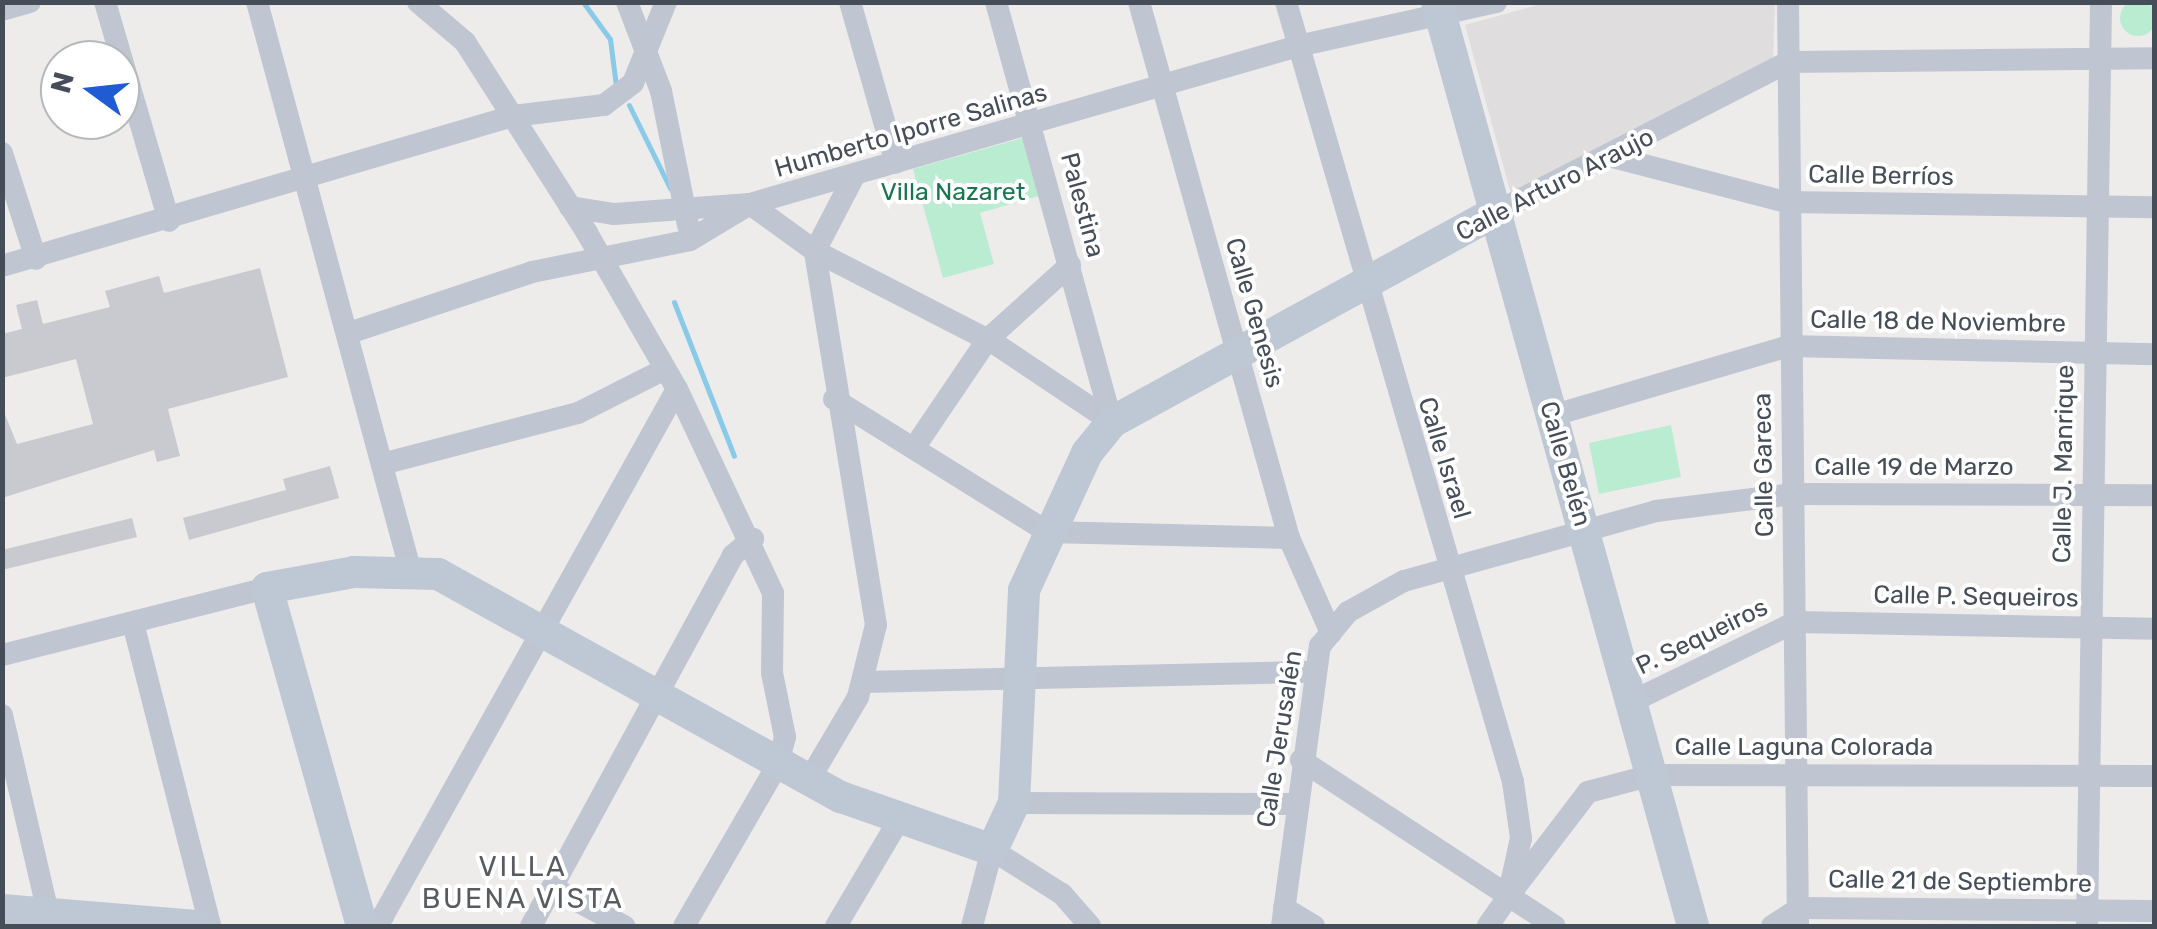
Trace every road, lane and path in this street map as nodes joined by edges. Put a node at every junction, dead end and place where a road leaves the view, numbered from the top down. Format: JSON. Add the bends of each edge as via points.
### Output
{"nodes":[{"id":1,"x":30,"y":2,"type":"edge"},
{"id":2,"x":105,"y":2,"type":"edge"},
{"id":3,"x":257,"y":2,"type":"edge"},
{"id":4,"x":418,"y":2,"type":"edge"},
{"id":5,"x":627,"y":2,"type":"edge"},
{"id":6,"x":666,"y":2,"type":"edge"},
{"id":7,"x":850,"y":2,"type":"edge"},
{"id":8,"x":996,"y":2,"type":"edge"},
{"id":9,"x":1139,"y":2,"type":"edge"},
{"id":10,"x":1286,"y":2,"type":"edge"},
{"id":11,"x":1496,"y":2,"type":"edge"},
{"id":12,"x":1788,"y":2,"type":"edge"},
{"id":13,"x":2101,"y":2,"type":"edge"},
{"id":14,"x":2,"y":10,"type":"edge"},
{"id":15,"x":1438,"y":11,"type":"edge"},
{"id":16,"x":1298,"y":46,"type":"junction"},
{"id":17,"x":2101,"y":56,"type":"junction"},
{"id":18,"x":649,"y":57,"type":"junction"},
{"id":19,"x":2154,"y":58,"type":"edge"},
{"id":20,"x":1788,"y":62,"type":"junction"},
{"id":21,"x":1162,"y":88,"type":"junction"},
{"id":22,"x":513,"y":116,"type":"junction"},
{"id":23,"x":1032,"y":126,"type":"junction"},
{"id":24,"x":2,"y":153,"type":"edge"},
{"id":25,"x":1613,"y":157,"type":"junction"},
{"id":26,"x":896,"y":163,"type":"junction"},
{"id":27,"x":855,"y":174,"type":"junction"},
{"id":28,"x":312,"y":182,"type":"junction"},
{"id":29,"x":1786,"y":202,"type":"junction"},
{"id":30,"x":750,"y":204,"type":"junction"},
{"id":31,"x":2097,"y":206,"type":"junction"},
{"id":32,"x":570,"y":207,"type":"junction"},
{"id":33,"x":2154,"y":207,"type":"edge"},
{"id":34,"x":686,"y":210,"type":"junction"},
{"id":35,"x":1500,"y":210,"type":"junction"},
{"id":36,"x":169,"y":220,"type":"junction"},
{"id":37,"x":690,"y":240,"type":"junction"},
{"id":38,"x":815,"y":251,"type":"junction"},
{"id":39,"x":599,"y":257,"type":"junction"},
{"id":40,"x":36,"y":260,"type":"junction"},
{"id":41,"x":1070,"y":265,"type":"junction"},
{"id":42,"x":2,"y":266,"type":"edge"},
{"id":43,"x":1364,"y":289,"type":"junction"},
{"id":44,"x":349,"y":333,"type":"junction"},
{"id":45,"x":987,"y":340,"type":"junction"},
{"id":46,"x":1789,"y":346,"type":"junction"},
{"id":47,"x":1237,"y":350,"type":"junction"},
{"id":48,"x":2093,"y":354,"type":"junction"},
{"id":49,"x":2154,"y":354,"type":"edge"},
{"id":50,"x":671,"y":379,"type":"junction"},
{"id":51,"x":834,"y":399,"type":"junction"},
{"id":52,"x":1551,"y":416,"type":"junction"},
{"id":53,"x":1112,"y":422,"type":"junction"},
{"id":54,"x":914,"y":448,"type":"junction"},
{"id":55,"x":382,"y":464,"type":"junction"},
{"id":56,"x":1792,"y":494,"type":"junction"},
{"id":57,"x":2090,"y":494,"type":"junction"},
{"id":58,"x":2154,"y":495,"type":"edge"},
{"id":59,"x":1584,"y":531,"type":"junction"},
{"id":60,"x":1048,"y":532,"type":"junction"},
{"id":61,"x":1289,"y":538,"type":"junction"},
{"id":62,"x":753,"y":539,"type":"junction"},
{"id":63,"x":1448,"y":568,"type":"junction"},
{"id":64,"x":410,"y":569,"type":"junction"},
{"id":65,"x":268,"y":588,"type":"junction"},
{"id":66,"x":1796,"y":622,"type":"junction"},
{"id":67,"x":133,"y":623,"type":"junction"},
{"id":68,"x":2089,"y":626,"type":"junction"},
{"id":69,"x":544,"y":627,"type":"junction"},
{"id":70,"x":2154,"y":628,"type":"edge"},
{"id":71,"x":1330,"y":634,"type":"junction"},
{"id":72,"x":2,"y":655,"type":"edge"},
{"id":73,"x":1315,"y":672,"type":"junction"},
{"id":74,"x":1022,"y":681,"type":"junction"},
{"id":75,"x":864,"y":682,"type":"junction"},
{"id":76,"x":658,"y":694,"type":"junction"},
{"id":77,"x":1633,"y":702,"type":"junction"},
{"id":78,"x":2,"y":715,"type":"edge"},
{"id":79,"x":1301,"y":760,"type":"junction"},
{"id":80,"x":778,"y":764,"type":"junction"},
{"id":81,"x":1799,"y":773,"type":"junction"},
{"id":82,"x":1652,"y":775,"type":"junction"},
{"id":83,"x":2088,"y":776,"type":"junction"},
{"id":84,"x":2154,"y":776,"type":"edge"},
{"id":85,"x":809,"y":780,"type":"junction"},
{"id":86,"x":1014,"y":803,"type":"junction"},
{"id":87,"x":1296,"y":804,"type":"junction"},
{"id":88,"x":900,"y":818,"type":"junction"},
{"id":89,"x":992,"y":850,"type":"junction"},
{"id":90,"x":552,"y":888,"type":"junction"},
{"id":91,"x":1508,"y":896,"type":"junction"},
{"id":92,"x":2,"y":910,"type":"edge"},
{"id":93,"x":2154,"y":912,"type":"edge"},
{"id":94,"x":1283,"y":917,"type":"edge"},
{"id":95,"x":1799,"y":917,"type":"edge"},
{"id":96,"x":2087,"y":919,"type":"edge"},
{"id":97,"x":51,"y":922,"type":"edge"},
{"id":98,"x":196,"y":926,"type":"edge"},
{"id":99,"x":210,"y":926,"type":"edge"},
{"id":100,"x":364,"y":926,"type":"edge"},
{"id":101,"x":531,"y":926,"type":"edge"},
{"id":102,"x":624,"y":926,"type":"edge"},
{"id":103,"x":684,"y":926,"type":"edge"},
{"id":104,"x":836,"y":926,"type":"edge"},
{"id":105,"x":972,"y":926,"type":"edge"},
{"id":106,"x":1090,"y":926,"type":"edge"},
{"id":107,"x":1314,"y":926,"type":"edge"},
{"id":108,"x":1488,"y":926,"type":"edge"},
{"id":109,"x":1556,"y":926,"type":"edge"},
{"id":110,"x":1692,"y":926,"type":"edge"},
{"id":111,"x":1772,"y":926,"type":"edge"}],
"edges":[{"from":1,"to":14,"type":"street"},
{"from":2,"to":36,"type":"street"},
{"from":3,"to":28,"type":"street"},
{"from":4,"to":22,"type":"street","via":[[464,42]]},
{"from":5,"to":18,"type":"street"},
{"from":6,"to":18,"type":"street"},
{"from":7,"to":26,"type":"street"},
{"from":8,"to":23,"type":"street","name":"Palestina"},
{"from":9,"to":21,"type":"street","name":"Calle Genesis"},
{"from":10,"to":16,"type":"street","name":"Calle Israel"},
{"from":11,"to":15,"type":"street","name":"Humberto Iporre Salinas"},
{"from":12,"to":20,"type":"street","name":"Calle Gareca"},
{"from":13,"to":17,"type":"street","name":"Calle J. Manrique"},
{"from":15,"to":16,"type":"street","name":"Humberto Iporre Salinas"},
{"from":15,"to":35,"type":"street","name":"Calle Belén"},
{"from":16,"to":21,"type":"street","name":"Humberto Iporre Salinas"},
{"from":16,"to":43,"type":"street","name":"Calle Israel"},
{"from":17,"to":19,"type":"street","name":"Calle Arturo Araujo"},
{"from":17,"to":20,"type":"street","name":"Calle Arturo Araujo"},
{"from":17,"to":31,"type":"street","name":"Calle J. Manrique"},
{"from":18,"to":22,"type":"street","via":[[604,104]]},
{"from":18,"to":34,"type":"street"},
{"from":20,"to":25,"type":"street","name":"Calle Arturo Araujo"},
{"from":20,"to":29,"type":"street","name":"Calle Gareca"},
{"from":21,"to":23,"type":"street","name":"Humberto Iporre Salinas"},
{"from":21,"to":47,"type":"street","name":"Calle Genesis"},
{"from":22,"to":28,"type":"street"},
{"from":22,"to":32,"type":"street"},
{"from":23,"to":26,"type":"street","name":"Humberto Iporre Salinas"},
{"from":23,"to":41,"type":"street","name":"Palestina"},
{"from":24,"to":40,"type":"street"},
{"from":25,"to":29,"type":"street","name":"Calle Berríos"},
{"from":25,"to":35,"type":"street","name":"Calle Arturo Araujo"},
{"from":26,"to":27,"type":"street","name":"Humberto Iporre Salinas"},
{"from":27,"to":30,"type":"street","name":"Humberto Iporre Salinas"},
{"from":27,"to":38,"type":"street"},
{"from":28,"to":36,"type":"street"},
{"from":28,"to":44,"type":"street"},
{"from":29,"to":31,"type":"street","name":"Calle Berríos"},
{"from":29,"to":46,"type":"street","name":"Calle Gareca"},
{"from":30,"to":34,"type":"street"},
{"from":30,"to":37,"type":"street","name":"Humberto Iporre Salinas"},
{"from":30,"to":38,"type":"street"},
{"from":31,"to":33,"type":"street","name":"Calle Berríos"},
{"from":31,"to":48,"type":"street","name":"Calle J. Manrique"},
{"from":32,"to":34,"type":"street"},
{"from":32,"to":39,"type":"street"},
{"from":34,"to":37,"type":"street"},
{"from":35,"to":43,"type":"street","name":"Calle Arturo Araujo"},
{"from":35,"to":52,"type":"street","name":"Calle Belén"},
{"from":36,"to":40,"type":"street"},
{"from":37,"to":39,"type":"street","name":"Humberto Iporre Salinas"},
{"from":38,"to":45,"type":"street"},
{"from":38,"to":51,"type":"street"},
{"from":39,"to":44,"type":"street","name":"Humberto Iporre Salinas"},
{"from":39,"to":50,"type":"street"},
{"from":40,"to":42,"type":"street"},
{"from":41,"to":45,"type":"street"},
{"from":41,"to":53,"type":"street","name":"Palestina"},
{"from":43,"to":47,"type":"street","name":"Calle Arturo Araujo"},
{"from":43,"to":63,"type":"street","name":"Calle Israel"},
{"from":44,"to":55,"type":"street"},
{"from":45,"to":53,"type":"street"},
{"from":45,"to":54,"type":"street"},
{"from":46,"to":48,"type":"street","name":"Calle 18 de Noviembre"},
{"from":46,"to":52,"type":"street","name":"Calle 18 de Noviembre"},
{"from":46,"to":56,"type":"street","name":"Calle Gareca"},
{"from":47,"to":53,"type":"street","name":"Calle Arturo Araujo"},
{"from":47,"to":61,"type":"street","name":"Calle Genesis"},
{"from":48,"to":49,"type":"street","name":"Calle 18 de Noviembre"},
{"from":48,"to":57,"type":"street","name":"Calle J. Manrique"},
{"from":50,"to":55,"type":"street","via":[[578,413]]},
{"from":50,"to":62,"type":"street"},
{"from":50,"to":69,"type":"street"},
{"from":51,"to":54,"type":"street"},
{"from":51,"to":75,"type":"street","via":[[876,625]]},
{"from":52,"to":59,"type":"street","name":"Calle Belén"},
{"from":53,"to":60,"type":"street","name":"Calle Arturo Araujo"},
{"from":54,"to":60,"type":"street"},
{"from":55,"to":64,"type":"street"},
{"from":56,"to":57,"type":"street","name":"Calle 19 de Marzo"},
{"from":56,"to":59,"type":"street","name":"Calle Jerusalén","via":[[1656,511]]},
{"from":56,"to":66,"type":"street","name":"Calle Gareca"},
{"from":57,"to":58,"type":"street","name":"Calle 19 de Marzo"},
{"from":57,"to":68,"type":"street","name":"Calle J. Manrique"},
{"from":59,"to":63,"type":"street","name":"Calle Jerusalén"},
{"from":59,"to":77,"type":"street","name":"Calle Belén"},
{"from":60,"to":61,"type":"street"},
{"from":60,"to":74,"type":"street","name":"Calle Arturo Araujo","via":[[1024,590]]},
{"from":61,"to":71,"type":"street","name":"Calle Genesis"},
{"from":62,"to":76,"type":"street","via":[[733,555]]},
{"from":62,"to":80,"type":"street","via":[[772,592],[772,673],[785,737]]},
{"from":63,"to":71,"type":"street","name":"Calle Jerusalén","via":[[1404,581],[1348,612]]},
{"from":63,"to":91,"type":"street","name":"Calle Israel","via":[[1513,782],[1520,838]]},
{"from":64,"to":65,"type":"street"},
{"from":64,"to":69,"type":"street","via":[[486,593]]},
{"from":65,"to":67,"type":"street"},
{"from":65,"to":100,"type":"street"},
{"from":66,"to":68,"type":"street","name":"Calle P. Sequeiros"},
{"from":66,"to":77,"type":"street","name":"P. Sequeiros"},
{"from":66,"to":81,"type":"street","name":"Calle Gareca"},
{"from":67,"to":72,"type":"street"},
{"from":67,"to":99,"type":"street"},
{"from":68,"to":70,"type":"street","name":"Calle P. Sequeiros"},
{"from":68,"to":83,"type":"street","name":"Calle J. Manrique"},
{"from":69,"to":76,"type":"street"},
{"from":69,"to":100,"type":"street","via":[[383,916]]},
{"from":71,"to":73,"type":"street","name":"Calle Jerusalén"},
{"from":73,"to":74,"type":"street"},
{"from":73,"to":79,"type":"street","name":"Calle Jerusalén"},
{"from":74,"to":75,"type":"street"},
{"from":74,"to":86,"type":"street","name":"Calle Arturo Araujo"},
{"from":75,"to":85,"type":"street"},
{"from":76,"to":80,"type":"street"},
{"from":76,"to":90,"type":"street"},
{"from":77,"to":82,"type":"street","name":"Calle Belén"},
{"from":78,"to":97,"type":"street"},
{"from":79,"to":87,"type":"street","name":"Calle Jerusalén"},
{"from":79,"to":91,"type":"street"},
{"from":80,"to":85,"type":"street"},
{"from":80,"to":103,"type":"street"},
{"from":81,"to":82,"type":"street","name":"Calle Laguna Colorada"},
{"from":81,"to":83,"type":"street","name":"Calle Laguna Colorada"},
{"from":81,"to":95,"type":"street","name":"Calle Gareca"},
{"from":82,"to":91,"type":"street","name":"Calle Laguna Colorada","via":[[1588,792]]},
{"from":82,"to":110,"type":"street","name":"Calle Belén"},
{"from":83,"to":84,"type":"street","name":"Calle Laguna Colorada"},
{"from":83,"to":96,"type":"street","name":"Calle J. Manrique"},
{"from":85,"to":88,"type":"street"},
{"from":86,"to":87,"type":"street"},
{"from":86,"to":89,"type":"street"},
{"from":87,"to":94,"type":"street","name":"Calle Jerusalén"},
{"from":88,"to":89,"type":"street"},
{"from":88,"to":104,"type":"street"},
{"from":89,"to":105,"type":"street"},
{"from":89,"to":106,"type":"street","via":[[1062,894]]},
{"from":90,"to":101,"type":"street"},
{"from":90,"to":102,"type":"street"},
{"from":91,"to":108,"type":"street","name":"Calle Israel"},
{"from":91,"to":109,"type":"street"},
{"from":92,"to":97,"type":"street"},
{"from":93,"to":96,"type":"street","name":"Calle 21 de Septiembre"},
{"from":94,"to":107,"type":"street"},
{"from":95,"to":96,"type":"street","name":"Calle 21 de Septiembre"},
{"from":95,"to":111,"type":"street","name":"Calle 21 de Septiembre"},
{"from":97,"to":98,"type":"street"}]}
